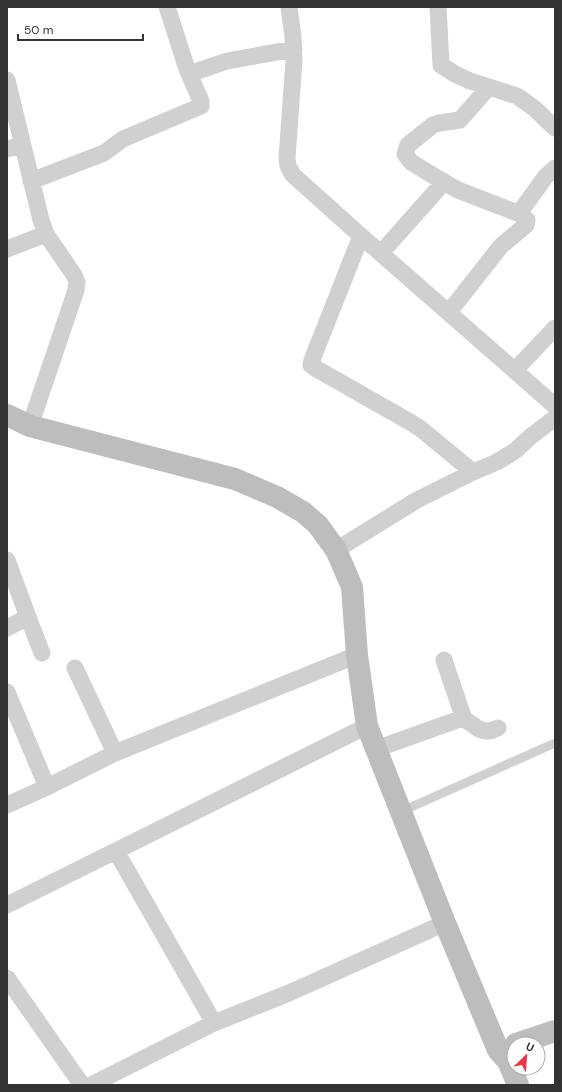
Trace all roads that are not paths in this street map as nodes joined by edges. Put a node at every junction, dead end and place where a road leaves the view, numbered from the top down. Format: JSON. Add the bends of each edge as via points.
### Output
{"nodes":[{"id":1,"x":167,"y":7,"type":"edge"},
{"id":2,"x":289,"y":7,"type":"edge"},
{"id":3,"x":438,"y":7,"type":"edge"},
{"id":4,"x":294,"y":50,"type":"junction"},
{"id":5,"x":189,"y":74,"type":"junction"},
{"id":6,"x":7,"y":80,"type":"edge"},
{"id":7,"x":489,"y":87,"type":"junction"},
{"id":8,"x":555,"y":128,"type":"edge"},
{"id":9,"x":15,"y":147,"type":"edge"},
{"id":10,"x":555,"y":168,"type":"edge"},
{"id":11,"x":31,"y":181,"type":"junction"},
{"id":12,"x":444,"y":182,"type":"junction"},
{"id":13,"x":520,"y":214,"type":"junction"},
{"id":14,"x":46,"y":234,"type":"junction"},
{"id":15,"x":361,"y":236,"type":"junction"},
{"id":16,"x":7,"y":249,"type":"edge"},
{"id":17,"x":381,"y":253,"type":"junction"},
{"id":18,"x":448,"y":312,"type":"junction"},
{"id":19,"x":555,"y":328,"type":"edge"},
{"id":20,"x":515,"y":370,"type":"junction"},
{"id":21,"x":555,"y":406,"type":"edge"},
{"id":22,"x":7,"y":415,"type":"edge"},
{"id":23,"x":555,"y":418,"type":"edge"},
{"id":24,"x":30,"y":426,"type":"junction"},
{"id":25,"x":473,"y":472,"type":"junction"},
{"id":26,"x":336,"y":550,"type":"junction"},
{"id":27,"x":7,"y":560,"type":"edge"},
{"id":28,"x":28,"y":617,"type":"junction"},
{"id":29,"x":7,"y":628,"type":"edge"},
{"id":30,"x":42,"y":653,"type":"dead end"},
{"id":31,"x":357,"y":655,"type":"junction"},
{"id":32,"x":444,"y":660,"type":"dead end"},
{"id":33,"x":75,"y":668,"type":"dead end"},
{"id":34,"x":7,"y":692,"type":"edge"},
{"id":35,"x":464,"y":719,"type":"junction"},
{"id":36,"x":367,"y":726,"type":"junction"},
{"id":37,"x":498,"y":728,"type":"dead end"},
{"id":38,"x":555,"y":743,"type":"edge"},
{"id":39,"x":376,"y":749,"type":"junction"},
{"id":40,"x":115,"y":753,"type":"junction"},
{"id":41,"x":47,"y":787,"type":"junction"},
{"id":42,"x":7,"y":805,"type":"edge"},
{"id":43,"x":400,"y":812,"type":"junction"},
{"id":44,"x":116,"y":851,"type":"junction"},
{"id":45,"x":7,"y":905,"type":"edge"},
{"id":46,"x":445,"y":923,"type":"junction"},
{"id":47,"x":7,"y":978,"type":"edge"},
{"id":48,"x":214,"y":1022,"type":"junction"},
{"id":49,"x":555,"y":1031,"type":"edge"},
{"id":50,"x":540,"y":1036,"type":"edge"},
{"id":51,"x":506,"y":1038,"type":"edge"},
{"id":52,"x":82,"y":1085,"type":"edge"},
{"id":53,"x":91,"y":1085,"type":"edge"}],
"edges":[{"from":1,"to":5,"type":"street"},
{"from":2,"to":4,"type":"street"},
{"from":3,"to":7,"type":"street","via":[[441,65],[470,81]]},
{"from":4,"to":5,"type":"street","via":[[227,61]]},
{"from":4,"to":15,"type":"street","via":[[288,166],[293,175]]},
{"from":5,"to":11,"type":"street","via":[[201,102],[200,106],[123,139],[104,153]]},
{"from":6,"to":9,"type":"street"},
{"from":7,"to":8,"type":"street","via":[[517,96]]},
{"from":7,"to":12,"type":"street","via":[[460,120],[433,125],[406,148],[405,154],[412,162]]},
{"from":9,"to":11,"type":"street"},
{"from":10,"to":13,"type":"street","via":[[546,176]]},
{"from":11,"to":14,"type":"street"},
{"from":12,"to":13,"type":"street"},
{"from":12,"to":17,"type":"street"},
{"from":13,"to":18,"type":"street","via":[[527,220],[526,224],[502,246]]},
{"from":14,"to":16,"type":"street"},
{"from":14,"to":24,"type":"street","via":[[77,282]]},
{"from":15,"to":17,"type":"street"},
{"from":15,"to":25,"type":"street","via":[[311,365],[421,429]]},
{"from":17,"to":18,"type":"street"},
{"from":18,"to":20,"type":"street"},
{"from":19,"to":20,"type":"street"},
{"from":20,"to":21,"type":"street"},
{"from":22,"to":24,"type":"street"},
{"from":23,"to":25,"type":"street","via":[[515,451]]},
{"from":24,"to":26,"type":"street","via":[[235,479],[277,497],[303,512],[318,525]]},
{"from":25,"to":26,"type":"street","via":[[417,500]]},
{"from":26,"to":31,"type":"street","via":[[352,587]]},
{"from":27,"to":28,"type":"street"},
{"from":28,"to":29,"type":"street"},
{"from":28,"to":30,"type":"street"},
{"from":31,"to":36,"type":"street"},
{"from":31,"to":40,"type":"street"},
{"from":32,"to":35,"type":"street"},
{"from":33,"to":40,"type":"street"},
{"from":34,"to":41,"type":"street"},
{"from":35,"to":37,"type":"street","via":[[481,730]]},
{"from":35,"to":39,"type":"street"},
{"from":36,"to":39,"type":"street"},
{"from":36,"to":44,"type":"street"},
{"from":38,"to":43,"type":"lane"},
{"from":39,"to":43,"type":"street"},
{"from":40,"to":41,"type":"street"},
{"from":41,"to":42,"type":"street"},
{"from":43,"to":46,"type":"street"},
{"from":44,"to":45,"type":"street"},
{"from":44,"to":48,"type":"street"},
{"from":46,"to":48,"type":"street","via":[[289,993]]},
{"from":46,"to":51,"type":"street"},
{"from":47,"to":52,"type":"street"},
{"from":48,"to":53,"type":"street"},
{"from":49,"to":50,"type":"street"}]}
